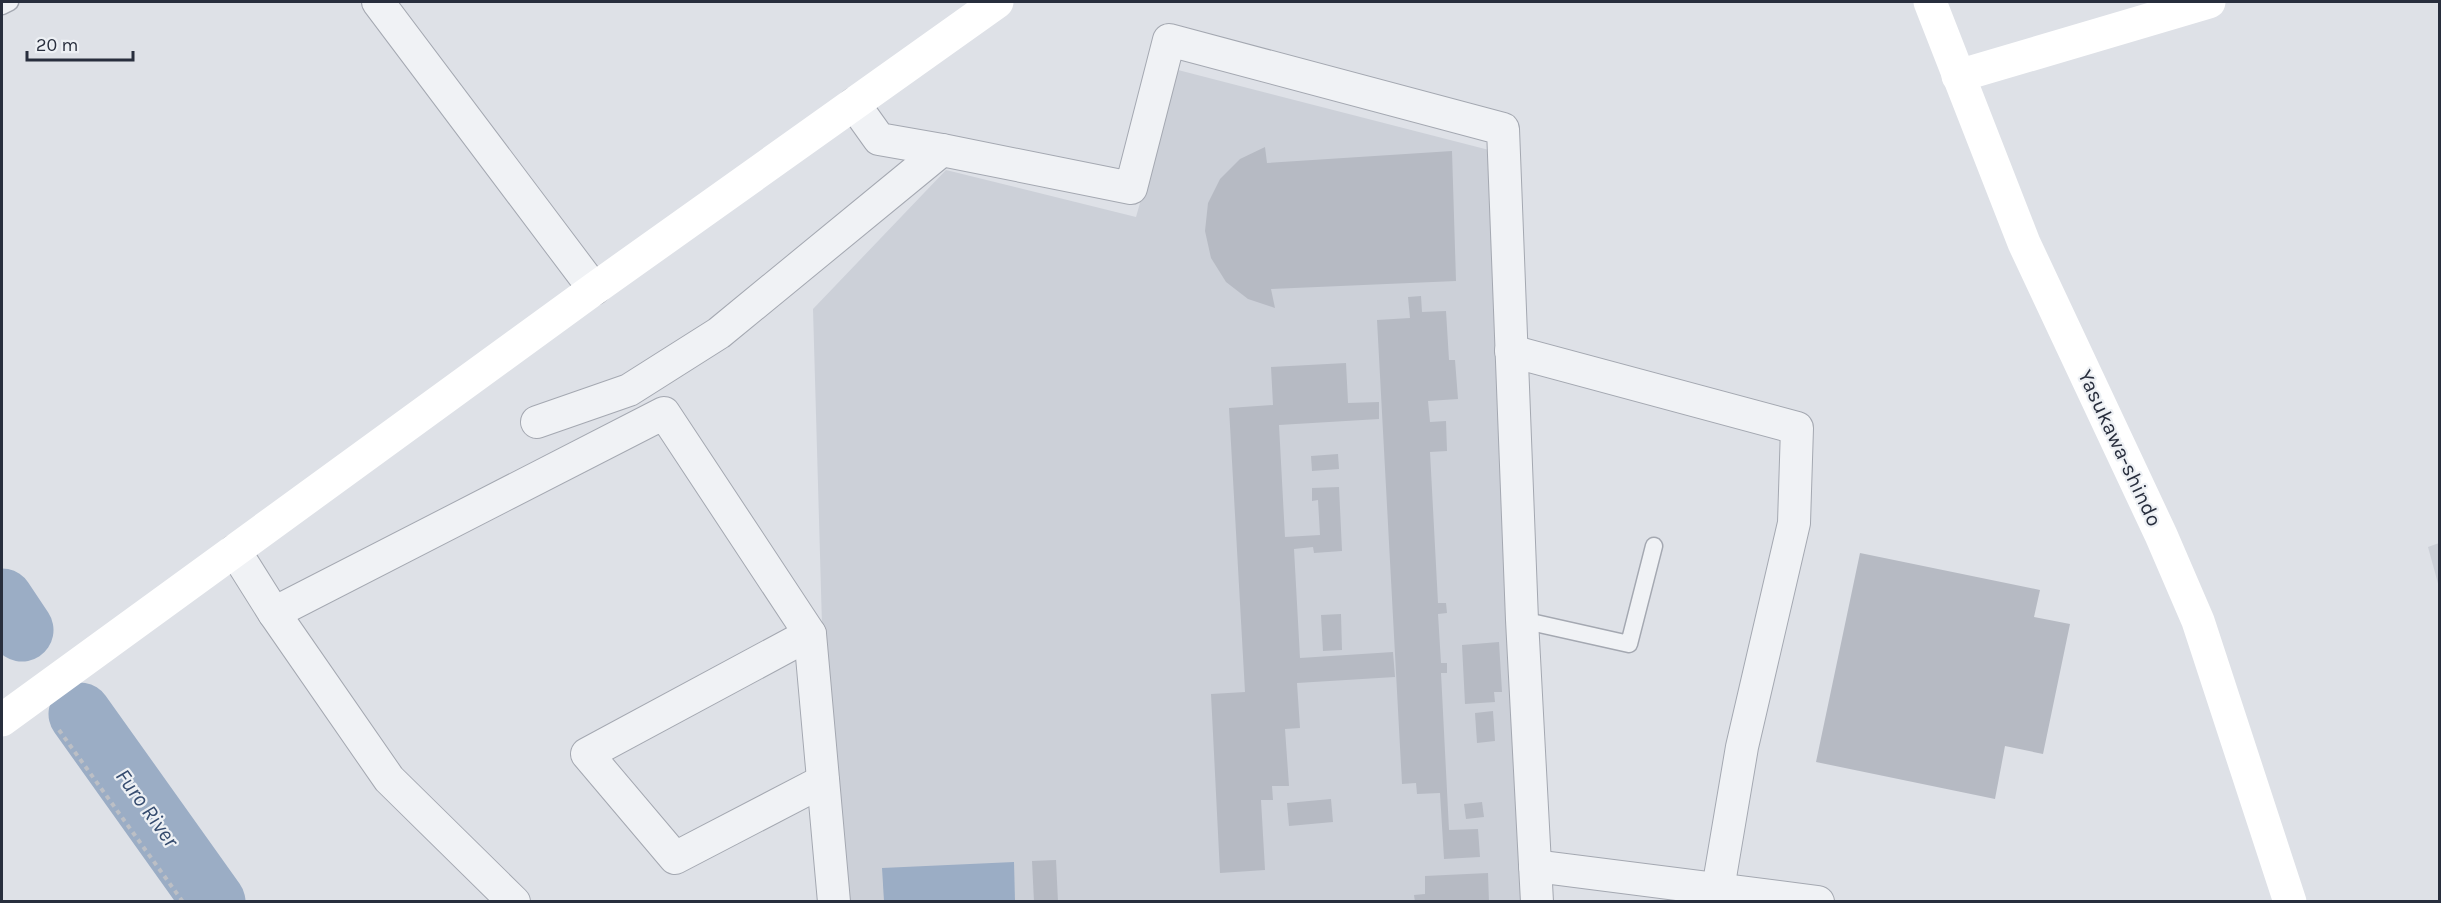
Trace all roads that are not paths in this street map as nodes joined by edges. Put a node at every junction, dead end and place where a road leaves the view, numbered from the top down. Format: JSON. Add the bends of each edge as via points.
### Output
{"nodes":[{"id":1,"x":10,"y":2,"type":"edge"},
{"id":2,"x":378,"y":2,"type":"edge"},
{"id":3,"x":998,"y":2,"type":"edge"},
{"id":4,"x":1930,"y":2,"type":"edge"},
{"id":5,"x":2209,"y":2,"type":"edge"},
{"id":6,"x":2,"y":6,"type":"edge"},
{"id":7,"x":1958,"y":76,"type":"junction"},
{"id":8,"x":854,"y":104,"type":"junction"},
{"id":9,"x":942,"y":150,"type":"junction"},
{"id":10,"x":594,"y":289,"type":"junction"},
{"id":11,"x":1511,"y":351,"type":"junction"},
{"id":12,"x":537,"y":422,"type":"dead end"},
{"id":13,"x":1654,"y":546,"type":"dead end"},
{"id":14,"x":235,"y":551,"type":"junction"},
{"id":15,"x":274,"y":613,"type":"junction"},
{"id":16,"x":1522,"y":620,"type":"junction"},
{"id":17,"x":810,"y":634,"type":"junction"},
{"id":18,"x":2,"y":720,"type":"edge"},
{"id":19,"x":823,"y":781,"type":"junction"},
{"id":20,"x":1535,"y":866,"type":"junction"},
{"id":21,"x":1718,"y":889,"type":"junction"},
{"id":22,"x":514,"y":902,"type":"edge"},
{"id":23,"x":834,"y":902,"type":"edge"},
{"id":24,"x":1537,"y":902,"type":"edge"},
{"id":25,"x":1818,"y":902,"type":"edge"},
{"id":26,"x":2290,"y":902,"type":"edge"}],
"edges":[{"from":1,"to":6,"type":"lane"},
{"from":2,"to":10,"type":"street"},
{"from":3,"to":8,"type":"street"},
{"from":4,"to":7,"type":"street","name":"Yasukawa-shindo"},
{"from":5,"to":7,"type":"street"},
{"from":7,"to":26,"type":"street","name":"Yasukawa-shindo","via":[[2024,243],[2198,621]]},
{"from":8,"to":9,"type":"street","via":[[879,139]]},
{"from":8,"to":10,"type":"street"},
{"from":9,"to":11,"type":"street","via":[[1131,188],[1169,40],[1503,129]]},
{"from":9,"to":12,"type":"street","via":[[719,333],[628,390]]},
{"from":10,"to":14,"type":"street"},
{"from":11,"to":16,"type":"street"},
{"from":11,"to":21,"type":"street","via":[[1797,428],[1794,523],[1742,747]]},
{"from":13,"to":16,"type":"lane","via":[[1629,644]]},
{"from":14,"to":15,"type":"street"},
{"from":14,"to":18,"type":"street"},
{"from":15,"to":17,"type":"street","via":[[664,413]]},
{"from":15,"to":22,"type":"street","via":[[389,779]]},
{"from":16,"to":20,"type":"street"},
{"from":17,"to":19,"type":"street"},
{"from":17,"to":19,"type":"street","via":[[587,754],[675,858]]},
{"from":19,"to":23,"type":"street"},
{"from":20,"to":21,"type":"street"},
{"from":20,"to":24,"type":"street"},
{"from":21,"to":25,"type":"street"}]}
